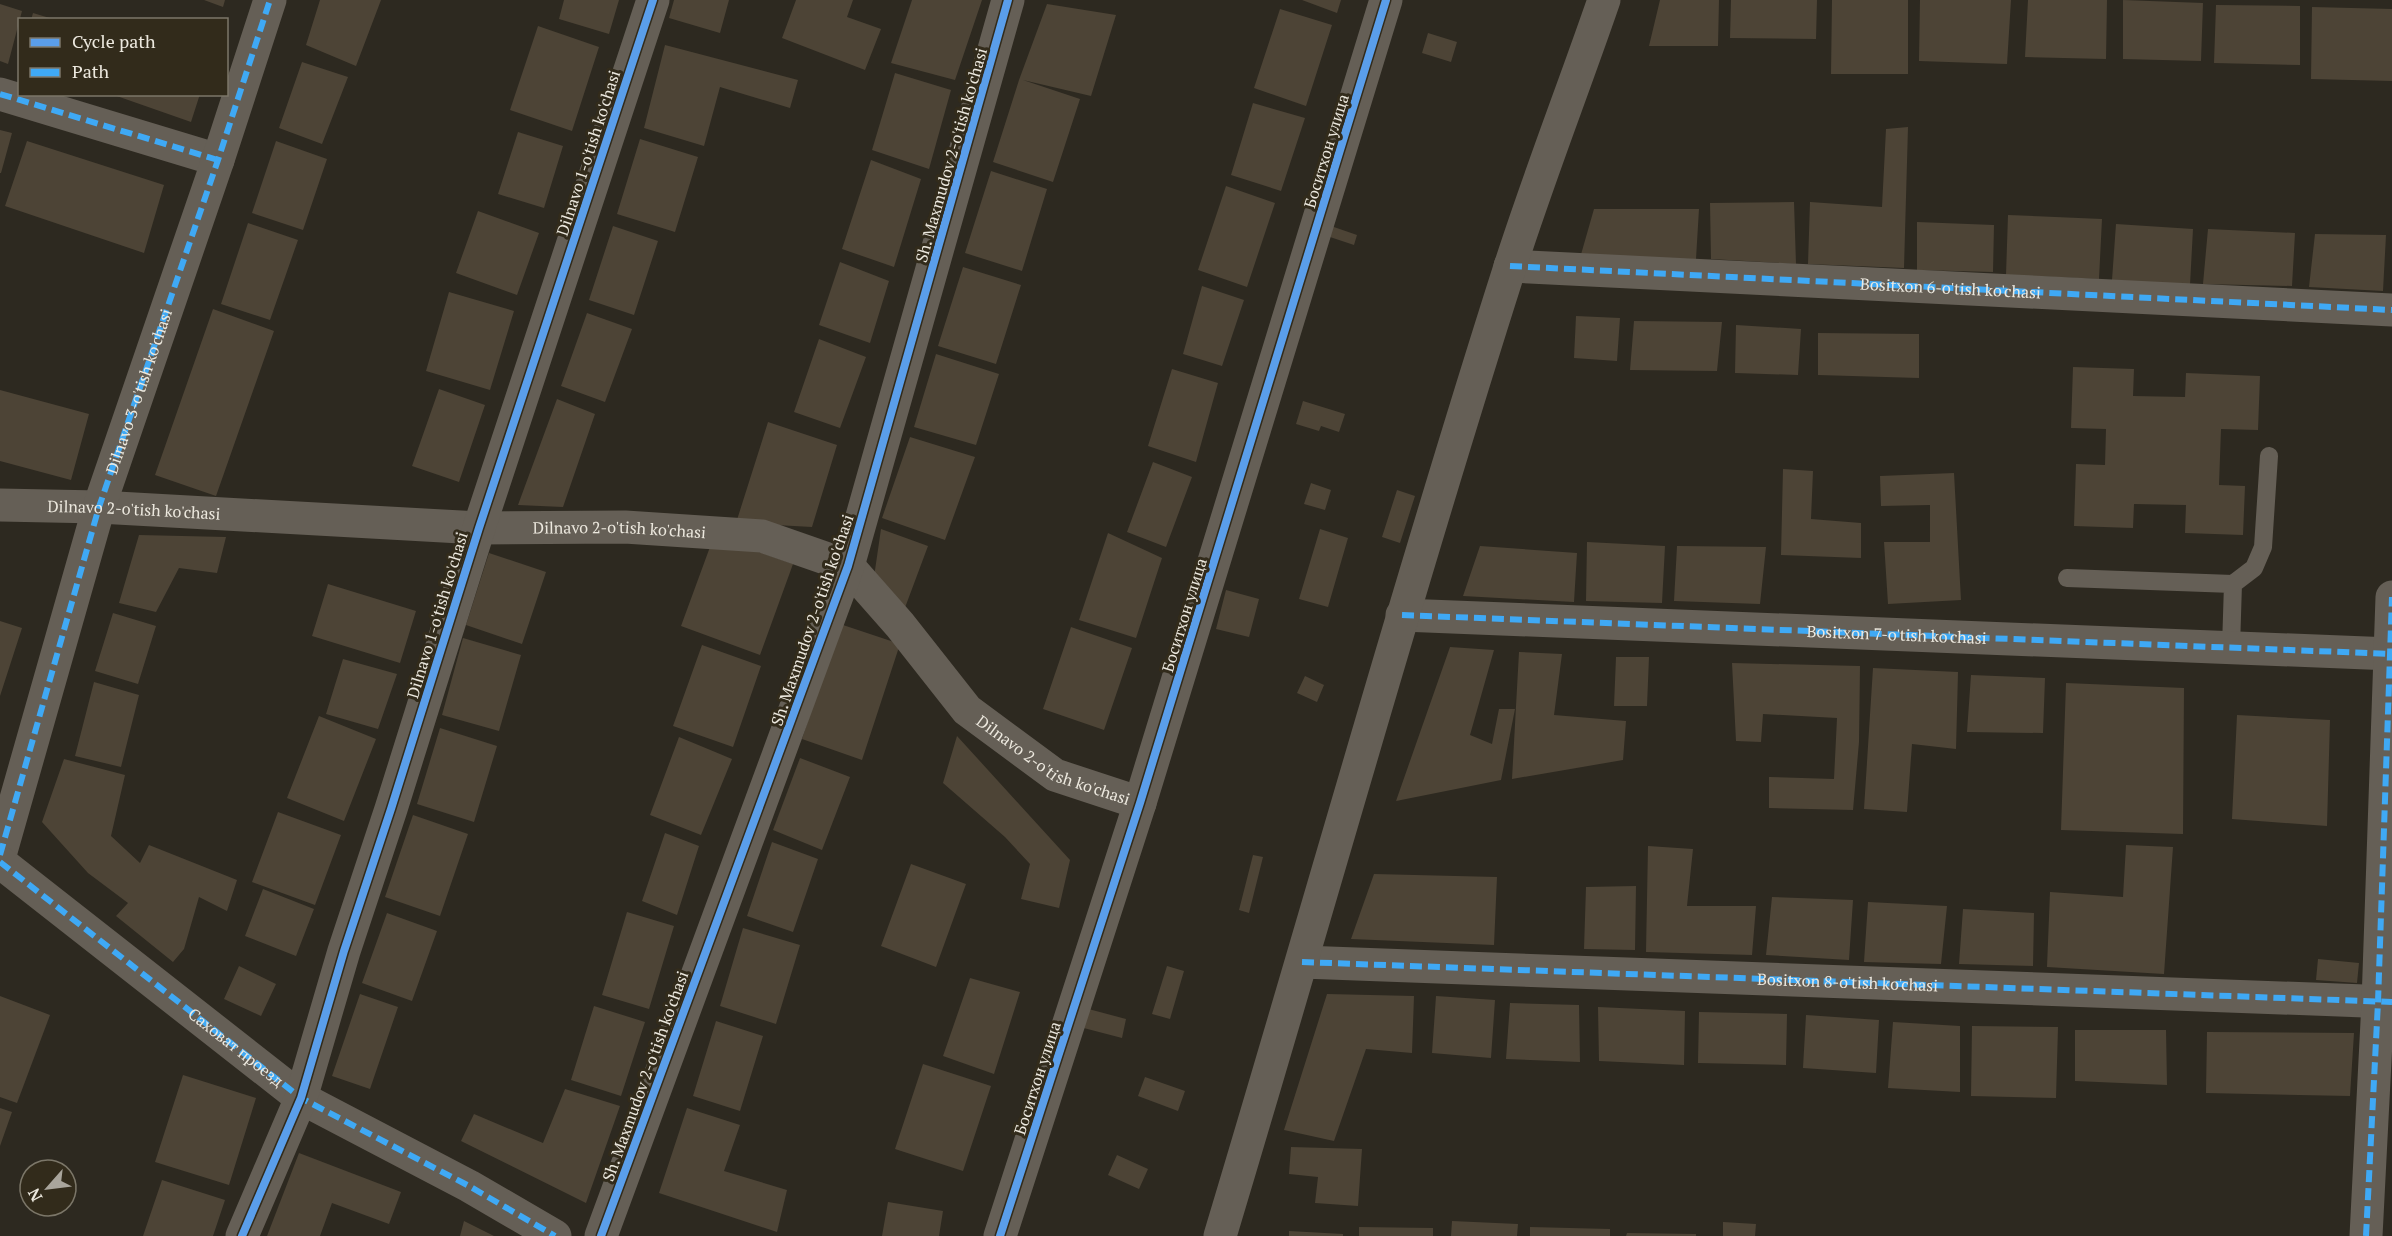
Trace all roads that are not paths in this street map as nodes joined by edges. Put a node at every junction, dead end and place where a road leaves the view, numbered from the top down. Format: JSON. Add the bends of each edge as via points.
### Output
{"nodes":[{"id":1,"x":270,"y":0,"type":"edge"},
{"id":2,"x":653,"y":0,"type":"edge"},
{"id":3,"x":1008,"y":0,"type":"edge"},
{"id":4,"x":1386,"y":0,"type":"edge"},
{"id":5,"x":1604,"y":0,"type":"edge"},
{"id":6,"x":0,"y":94,"type":"edge"},
{"id":7,"x":218,"y":160,"type":"junction"},
{"id":8,"x":1510,"y":266,"type":"junction"},
{"id":9,"x":2392,"y":310,"type":"edge"},
{"id":10,"x":2270,"y":456,"type":"dead end"},
{"id":11,"x":0,"y":505,"type":"edge"},
{"id":12,"x":99,"y":507,"type":"junction"},
{"id":13,"x":478,"y":528,"type":"junction"},
{"id":14,"x":848,"y":566,"type":"junction"},
{"id":15,"x":2067,"y":578,"type":"dead end"},
{"id":16,"x":2233,"y":584,"type":"junction"},
{"id":17,"x":2392,"y":597,"type":"edge"},
{"id":18,"x":1402,"y":615,"type":"junction"},
{"id":19,"x":2231,"y":647,"type":"junction"},
{"id":20,"x":2391,"y":654,"type":"edge"},
{"id":21,"x":1140,"y":804,"type":"junction"},
{"id":22,"x":0,"y":855,"type":"edge"},
{"id":23,"x":0,"y":862,"type":"edge"},
{"id":24,"x":1302,"y":962,"type":"junction"},
{"id":25,"x":2385,"y":1002,"type":"edge"},
{"id":26,"x":301,"y":1098,"type":"junction"},
{"id":27,"x":242,"y":1236,"type":"edge"},
{"id":28,"x":555,"y":1236,"type":"edge"},
{"id":29,"x":601,"y":1236,"type":"edge"},
{"id":30,"x":1000,"y":1236,"type":"edge"},
{"id":31,"x":1220,"y":1236,"type":"edge"},
{"id":32,"x":2366,"y":1236,"type":"edge"}],
"edges":[{"from":1,"to":7,"type":"street","name":"Dilnavo 3-o'tish ko'chasi"},
{"from":2,"to":13,"type":"street","name":"Dilnavo 1-o'tish ko'chasi"},
{"from":3,"to":14,"type":"street","name":"Sh. Maxmudov 2-o'tish ko'chasi"},
{"from":4,"to":21,"type":"street","name":"Боситхон улица"},
{"from":5,"to":8,"type":"street"},
{"from":6,"to":7,"type":"street"},
{"from":7,"to":12,"type":"street","name":"Dilnavo 3-o'tish ko'chasi"},
{"from":8,"to":9,"type":"street","name":"Bositxon 6-o'tish ko'chasi"},
{"from":8,"to":18,"type":"street"},
{"from":10,"to":16,"type":"lane","via":[[2263,547],[2254,568]]},
{"from":11,"to":12,"type":"street","name":"Dilnavo 2-o'tish ko'chasi"},
{"from":12,"to":13,"type":"street","name":"Dilnavo 2-o'tish ko'chasi"},
{"from":12,"to":22,"type":"street","name":"Dilnavo 3-o'tish ko'chasi"},
{"from":13,"to":14,"type":"street","name":"Dilnavo 2-o'tish ko'chasi","via":[[625,527],[762,536]]},
{"from":13,"to":26,"type":"street","name":"Dilnavo 1-o'tish ko'chasi"},
{"from":14,"to":21,"type":"street","name":"Dilnavo 2-o'tish ko'chasi","via":[[967,710],[1055,775]]},
{"from":14,"to":29,"type":"street","name":"Sh. Maxmudov 2-o'tish ko'chasi"},
{"from":15,"to":16,"type":"lane"},
{"from":16,"to":19,"type":"lane"},
{"from":17,"to":20,"type":"street"},
{"from":18,"to":19,"type":"street","name":"Bositxon 7-o'tish ko'chasi"},
{"from":18,"to":24,"type":"street"},
{"from":19,"to":20,"type":"street","name":"Bositxon 7-o'tish ko'chasi"},
{"from":20,"to":25,"type":"street"},
{"from":21,"to":30,"type":"street","name":"Боситхон улица"},
{"from":23,"to":26,"type":"street","name":"Саховат проезд"},
{"from":24,"to":25,"type":"street","name":"Bositxon 8-o'tish ko'chasi"},
{"from":24,"to":31,"type":"street"},
{"from":25,"to":32,"type":"street"},
{"from":26,"to":27,"type":"street","name":"Dilnavo 1-o'tish ko'chasi"},
{"from":26,"to":28,"type":"street","name":"Саховат проезд"}]}
